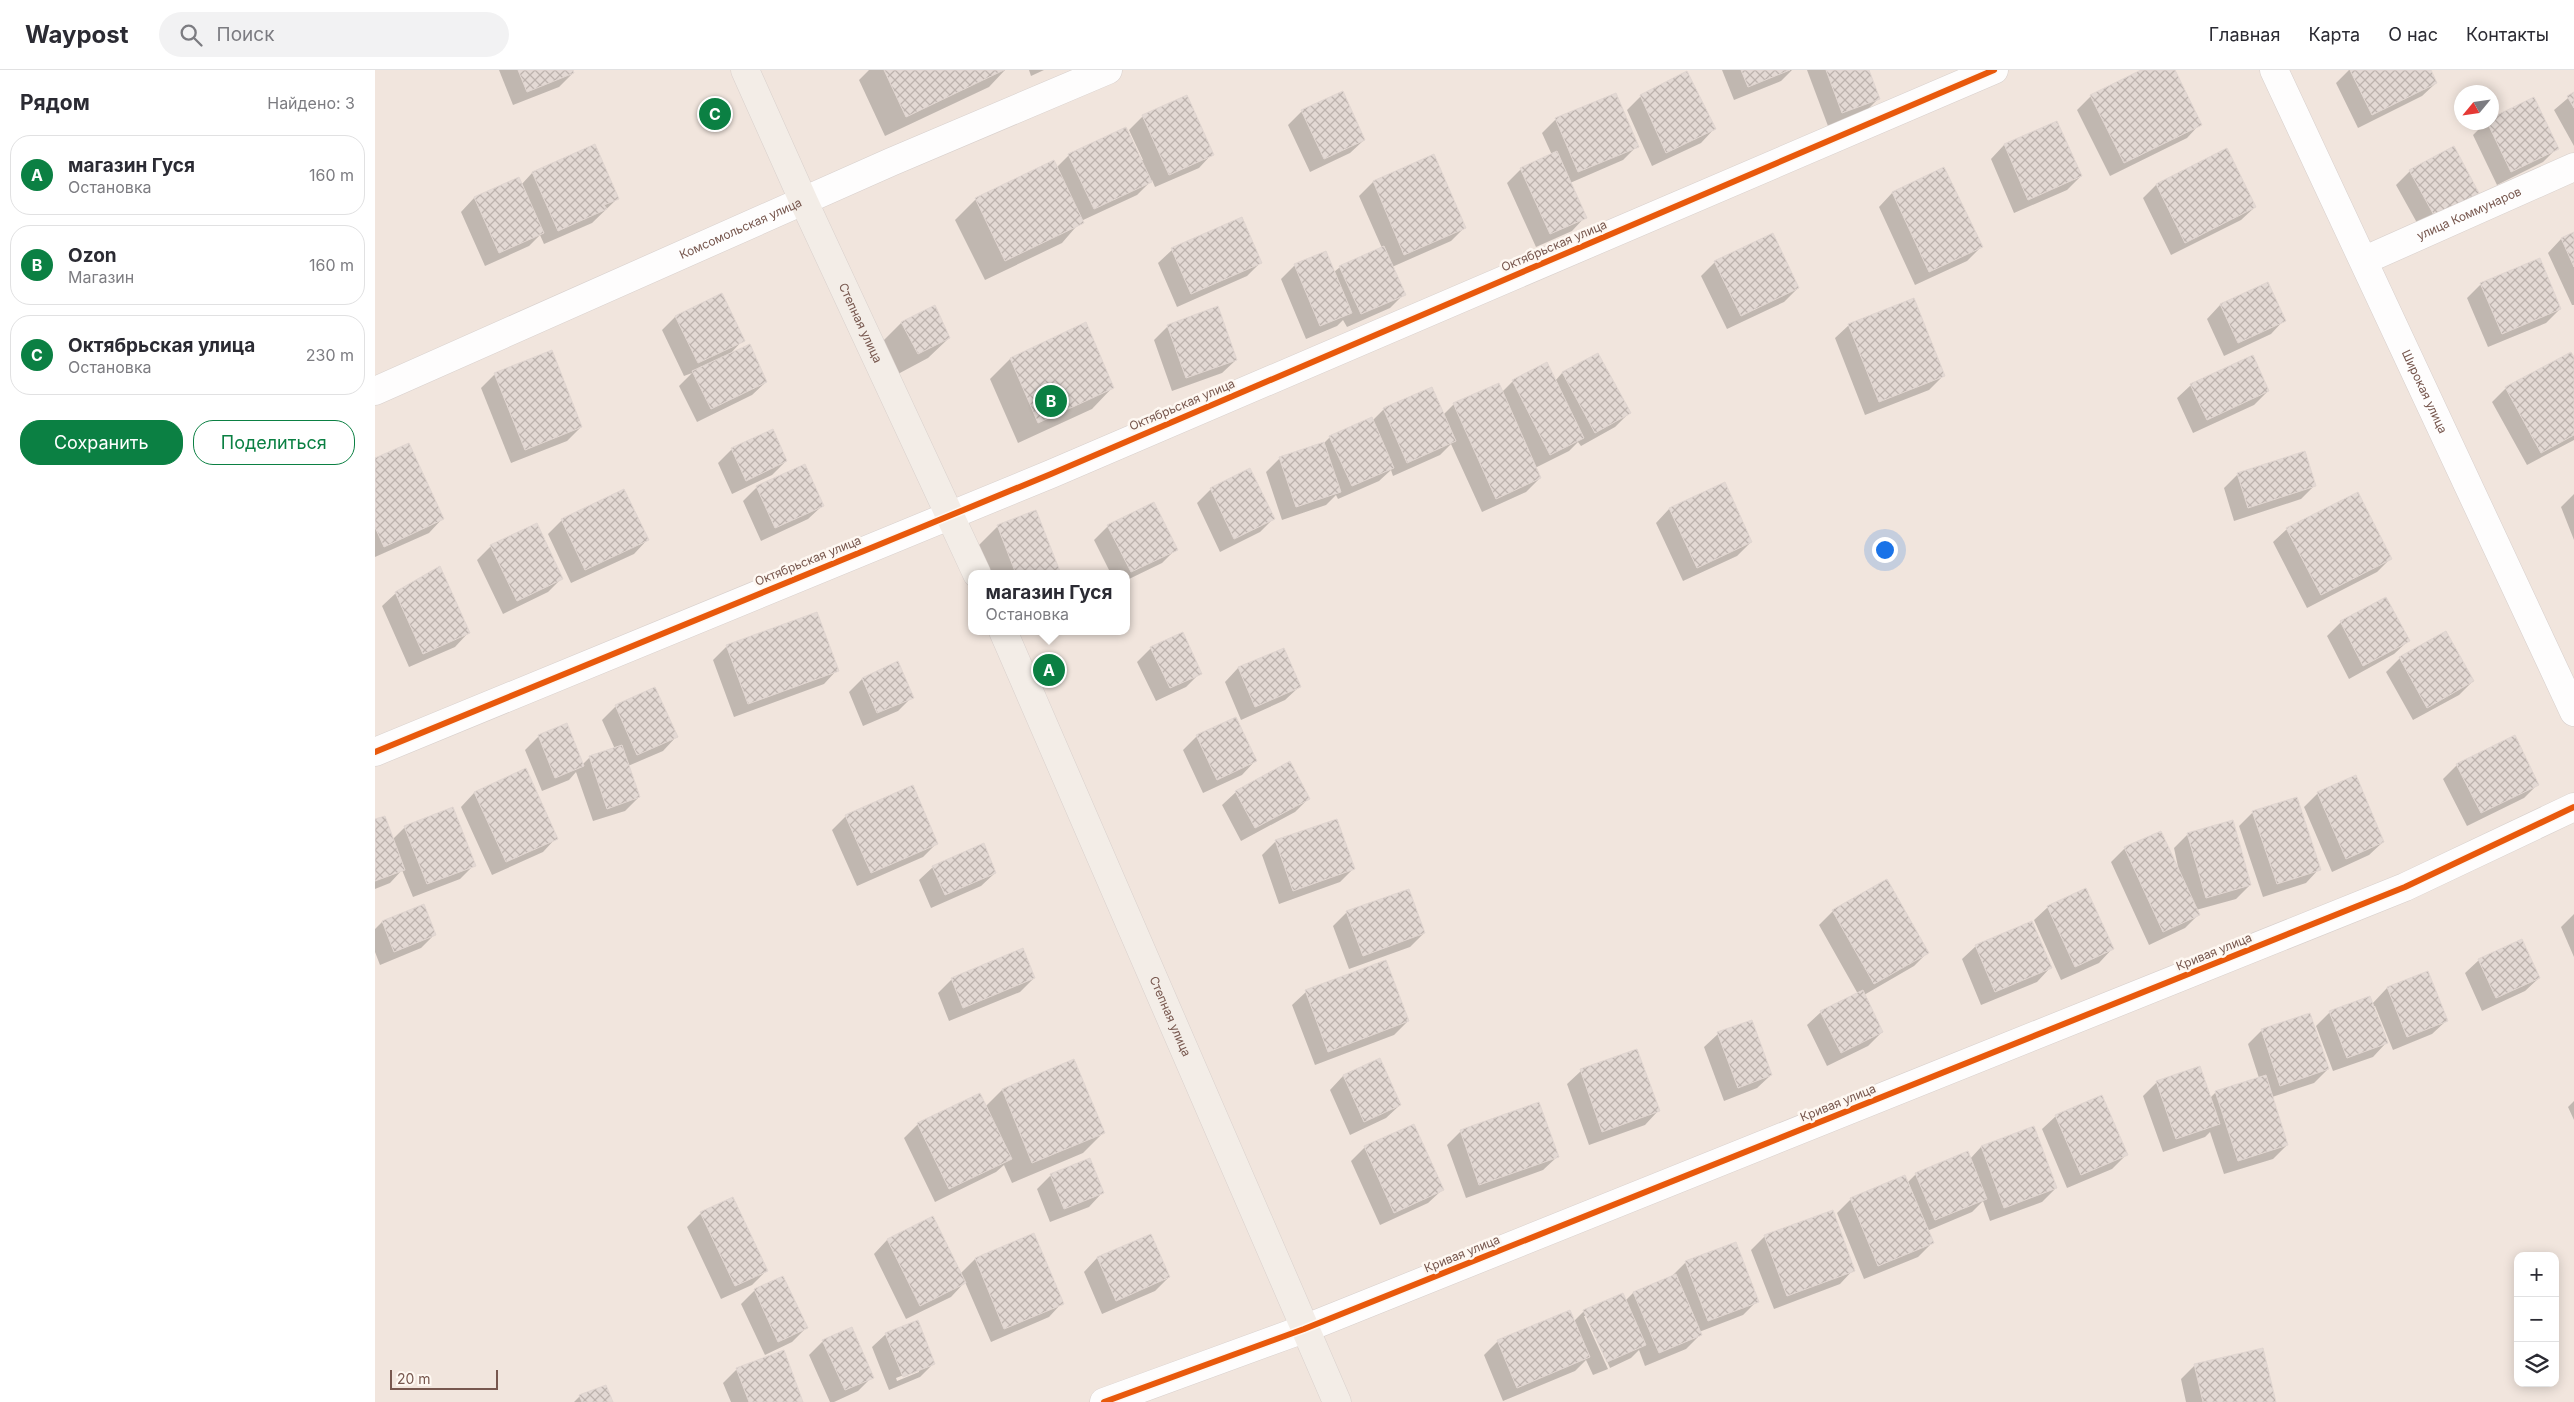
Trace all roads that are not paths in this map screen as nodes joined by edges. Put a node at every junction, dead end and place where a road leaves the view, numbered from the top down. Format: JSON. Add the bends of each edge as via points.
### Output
{"nodes":[{"id":1,"x":745,"y":70,"type":"edge"},
{"id":2,"x":1108,"y":70,"type":"edge"},
{"id":3,"x":1994,"y":70,"type":"edge"},
{"id":4,"x":2274,"y":70,"type":"edge"},
{"id":5,"x":2574,"y":166,"type":"edge"},
{"id":6,"x":804,"y":202,"type":"junction"},
{"id":7,"x":2365,"y":260,"type":"junction"},
{"id":8,"x":375,"y":391,"type":"edge"},
{"id":9,"x":951,"y":514,"type":"junction"},
{"id":10,"x":975,"y":570,"type":"edge"},
{"id":11,"x":1005,"y":635,"type":"edge"},
{"id":12,"x":2574,"y":712,"type":"edge"},
{"id":13,"x":375,"y":752,"type":"edge"},
{"id":14,"x":2574,"y":807,"type":"edge"},
{"id":15,"x":1304,"y":1329,"type":"junction"},
{"id":16,"x":1104,"y":1402,"type":"edge"},
{"id":17,"x":1337,"y":1402,"type":"edge"}],
"edges":[{"from":1,"to":6,"type":"main road","name":"Степная улица"},
{"from":2,"to":6,"type":"street","name":"Комсомольская улица"},
{"from":3,"to":9,"type":"street","name":"Октябрьская улица","via":[[1061,470]]},
{"from":4,"to":7,"type":"street","name":"Широкая улица"},
{"from":5,"to":7,"type":"street","name":"улица Коммунаров"},
{"from":6,"to":8,"type":"street","name":"Комсомольская улица"},
{"from":6,"to":9,"type":"main road","name":"Степная улица"},
{"from":7,"to":12,"type":"street","name":"Широкая улица"},
{"from":9,"to":10,"type":"main road","name":"Степная улица"},
{"from":9,"to":13,"type":"street","name":"Октябрьская улица"},
{"from":11,"to":15,"type":"main road","name":"Степная улица"},
{"from":14,"to":15,"type":"street","name":"Кривая улица","via":[[2405,887]]},
{"from":15,"to":16,"type":"street","name":"Кривая улица"},
{"from":15,"to":17,"type":"main road","name":"Степная улица"}]}
